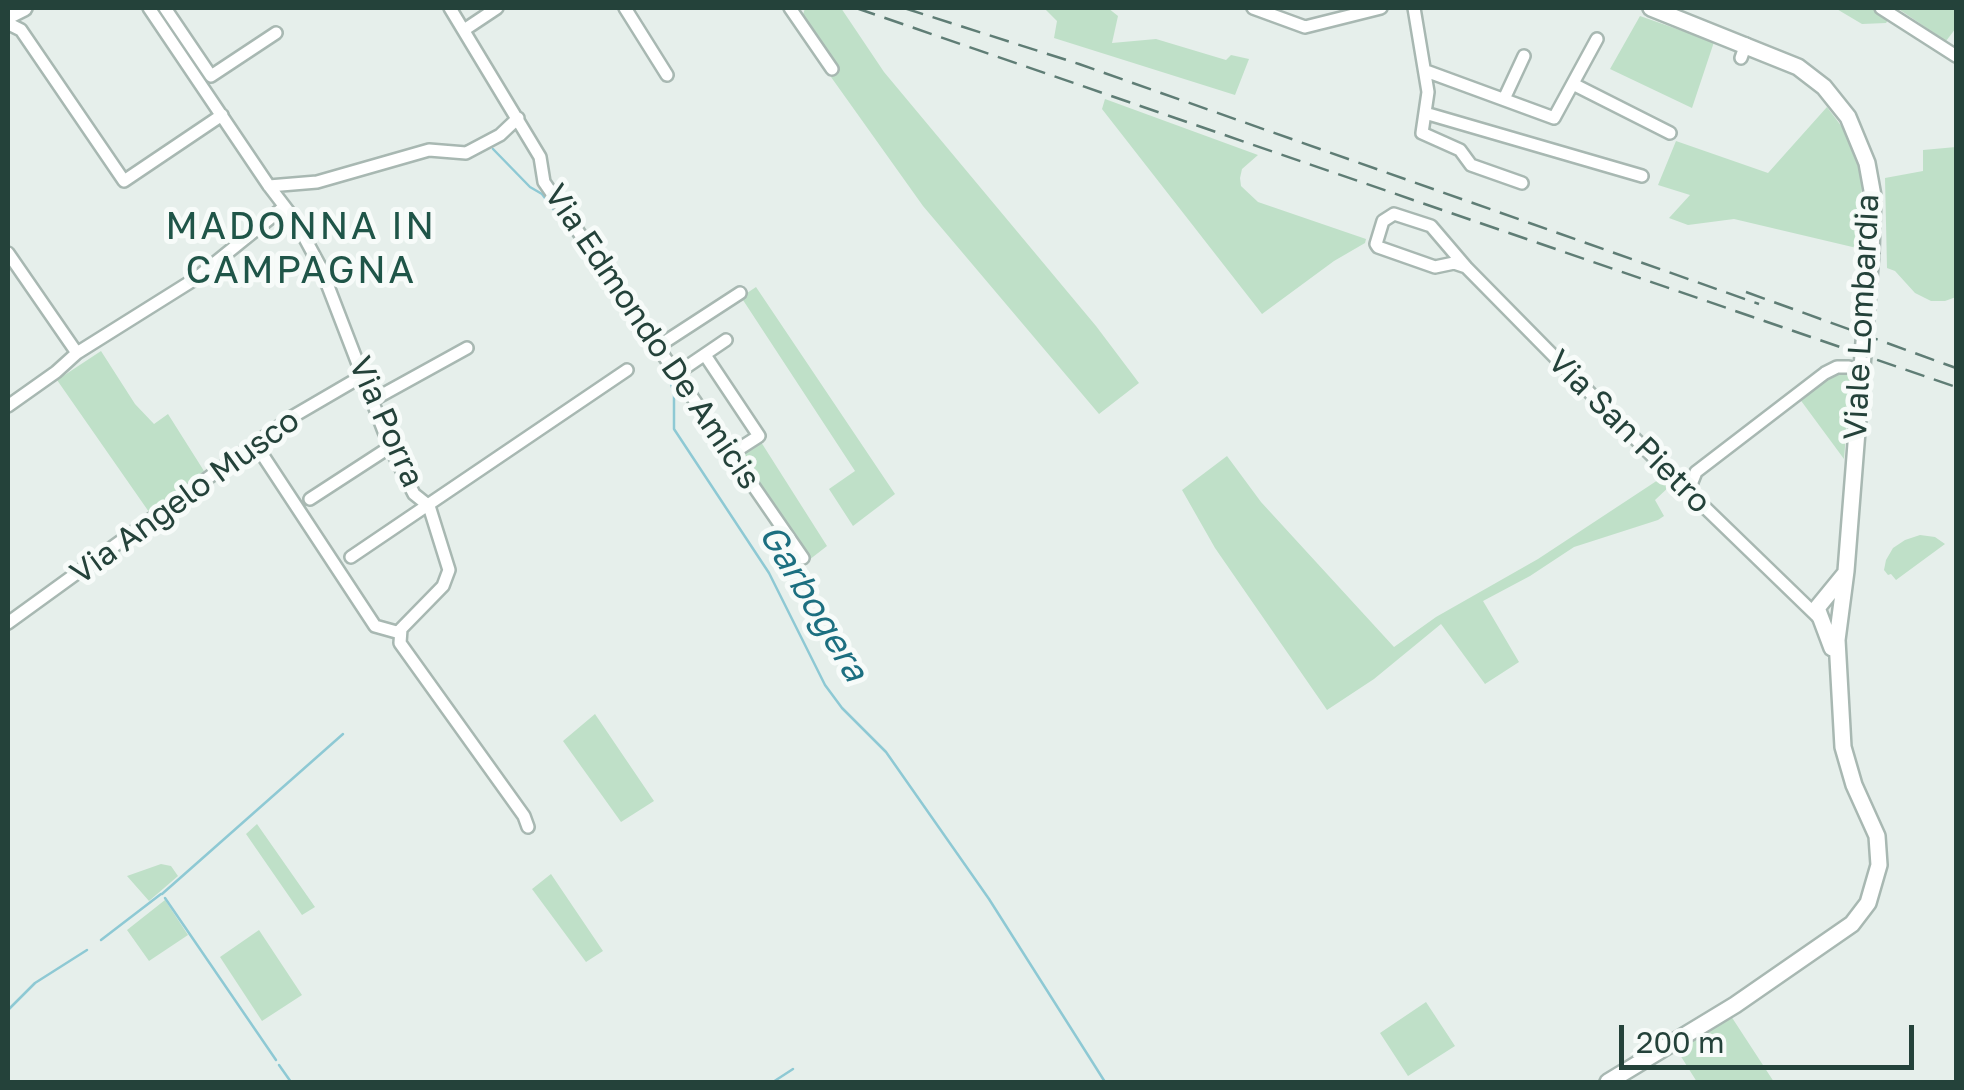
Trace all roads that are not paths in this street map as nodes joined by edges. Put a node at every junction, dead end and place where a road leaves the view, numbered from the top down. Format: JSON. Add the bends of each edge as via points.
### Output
{"nodes":[{"id":1,"x":149,"y":8,"type":"edge"},
{"id":2,"x":165,"y":8,"type":"edge"},
{"id":3,"x":450,"y":8,"type":"edge"},
{"id":4,"x":497,"y":8,"type":"edge"},
{"id":5,"x":625,"y":8,"type":"edge"},
{"id":6,"x":790,"y":8,"type":"edge"},
{"id":7,"x":1253,"y":8,"type":"edge"},
{"id":8,"x":1382,"y":8,"type":"edge"},
{"id":9,"x":1414,"y":8,"type":"edge"},
{"id":10,"x":1651,"y":8,"type":"edge"},
{"id":11,"x":1881,"y":8,"type":"edge"},
{"id":12,"x":14,"y":13,"type":"edge"},
{"id":13,"x":8,"y":29,"type":"edge"},
{"id":14,"x":464,"y":30,"type":"junction"},
{"id":15,"x":23,"y":32,"type":"junction"},
{"id":16,"x":276,"y":33,"type":"dead end"},
{"id":17,"x":1597,"y":39,"type":"dead end"},
{"id":18,"x":1524,"y":56,"type":"dead end"},
{"id":19,"x":1956,"y":56,"type":"edge"},
{"id":20,"x":832,"y":70,"type":"dead end"},
{"id":21,"x":1426,"y":71,"type":"junction"},
{"id":22,"x":667,"y":75,"type":"dead end"},
{"id":23,"x":1574,"y":84,"type":"junction"},
{"id":24,"x":1504,"y":99,"type":"junction"},
{"id":25,"x":1425,"y":113,"type":"junction"},
{"id":26,"x":222,"y":115,"type":"junction"},
{"id":27,"x":518,"y":118,"type":"junction"},
{"id":28,"x":1670,"y":133,"type":"dead end"},
{"id":29,"x":1642,"y":176,"type":"dead end"},
{"id":30,"x":1522,"y":182,"type":"dead end"},
{"id":31,"x":269,"y":186,"type":"junction"},
{"id":32,"x":284,"y":207,"type":"junction"},
{"id":33,"x":8,"y":253,"type":"edge"},
{"id":34,"x":1466,"y":267,"type":"junction"},
{"id":35,"x":740,"y":292,"type":"dead end"},
{"id":36,"x":726,"y":340,"type":"dead end"},
{"id":37,"x":657,"y":347,"type":"junction"},
{"id":38,"x":467,"y":348,"type":"dead end"},
{"id":39,"x":76,"y":353,"type":"junction"},
{"id":40,"x":705,"y":355,"type":"junction"},
{"id":41,"x":1849,"y":367,"type":"dead end"},
{"id":42,"x":627,"y":370,"type":"dead end"},
{"id":43,"x":676,"y":374,"type":"junction"},
{"id":44,"x":364,"y":375,"type":"junction"},
{"id":45,"x":371,"y":401,"type":"junction"},
{"id":46,"x":8,"y":406,"type":"edge"},
{"id":47,"x":256,"y":445,"type":"junction"},
{"id":48,"x":390,"y":447,"type":"junction"},
{"id":49,"x":731,"y":454,"type":"junction"},
{"id":50,"x":1688,"y":492,"type":"junction"},
{"id":51,"x":310,"y":499,"type":"dead end"},
{"id":52,"x":428,"y":506,"type":"junction"},
{"id":53,"x":350,"y":557,"type":"dead end"},
{"id":54,"x":802,"y":558,"type":"dead end"},
{"id":55,"x":1827,"y":611,"type":"junction"},
{"id":56,"x":8,"y":624,"type":"edge"},
{"id":57,"x":400,"y":633,"type":"junction"},
{"id":58,"x":528,"y":827,"type":"dead end"},
{"id":59,"x":1606,"y":1082,"type":"edge"}],
"edges":[{"from":1,"to":26,"type":"street","name":"Via Porra"},
{"from":2,"to":16,"type":"street","via":[[212,76]]},
{"from":3,"to":14,"type":"street","name":"Via Edmondo De Amicis"},
{"from":4,"to":14,"type":"street"},
{"from":5,"to":22,"type":"street"},
{"from":6,"to":20,"type":"street"},
{"from":7,"to":8,"type":"street","via":[[1305,26]]},
{"from":9,"to":21,"type":"street"},
{"from":10,"to":55,"type":"street","name":"Viale Lombardia","via":[[1743,51],[1798,66],[1824,88],[1857,134],[1871,180],[1846,571]]},
{"from":11,"to":19,"type":"street"},
{"from":12,"to":15,"type":"street"},
{"from":13,"to":15,"type":"street"},
{"from":14,"to":27,"type":"street","name":"Via Edmondo De Amicis"},
{"from":15,"to":26,"type":"street","via":[[124,181]]},
{"from":17,"to":23,"type":"street"},
{"from":18,"to":24,"type":"street"},
{"from":21,"to":24,"type":"street"},
{"from":21,"to":25,"type":"street"},
{"from":23,"to":24,"type":"street","via":[[1554,118]]},
{"from":23,"to":28,"type":"street"},
{"from":25,"to":29,"type":"street"},
{"from":25,"to":30,"type":"street","via":[[1425,137],[1460,150],[1472,165]]},
{"from":26,"to":31,"type":"street","name":"Via Porra"},
{"from":27,"to":31,"type":"street","via":[[466,153],[429,150],[317,182]]},
{"from":27,"to":37,"type":"street","name":"Via Edmondo De Amicis","via":[[540,157],[544,182]]},
{"from":31,"to":32,"type":"street","name":"Via Porra"},
{"from":32,"to":39,"type":"street","via":[[183,288]]},
{"from":32,"to":44,"type":"street","name":"Via Porra","via":[[321,268]]},
{"from":33,"to":39,"type":"street"},
{"from":34,"to":34,"type":"street","name":"Via San Pietro","via":[[1431,226],[1394,214],[1383,221],[1378,247],[1436,267]]},
{"from":34,"to":50,"type":"street","name":"Via San Pietro"},
{"from":35,"to":37,"type":"street"},
{"from":36,"to":40,"type":"street"},
{"from":37,"to":43,"type":"street","name":"Via Edmondo De Amicis"},
{"from":38,"to":45,"type":"street"},
{"from":39,"to":46,"type":"street"},
{"from":40,"to":43,"type":"street"},
{"from":40,"to":49,"type":"street","via":[[759,436]]},
{"from":41,"to":50,"type":"street","via":[[1825,373],[1725,449],[1696,472]]},
{"from":42,"to":52,"type":"street"},
{"from":43,"to":49,"type":"street","name":"Via Edmondo De Amicis"},
{"from":44,"to":45,"type":"street","name":"Via Porra"},
{"from":44,"to":47,"type":"street","name":"Via Angelo Musco"},
{"from":45,"to":48,"type":"street","name":"Via Porra"},
{"from":47,"to":56,"type":"street","name":"Via Angelo Musco"},
{"from":47,"to":57,"type":"street","via":[[375,626]]},
{"from":48,"to":51,"type":"street"},
{"from":48,"to":52,"type":"street","name":"Via Porra","via":[[414,494]]},
{"from":49,"to":54,"type":"street","name":"Via Edmondo De Amicis"},
{"from":50,"to":55,"type":"street","name":"Via San Pietro","via":[[1794,596]]},
{"from":52,"to":53,"type":"street"},
{"from":52,"to":57,"type":"street","name":"Via Porra","via":[[449,576]]},
{"from":55,"to":59,"type":"street","via":[[1843,747],[1877,836],[1879,864],[1868,902],[1852,924]]},
{"from":57,"to":58,"type":"street","via":[[403,649]]}]}
